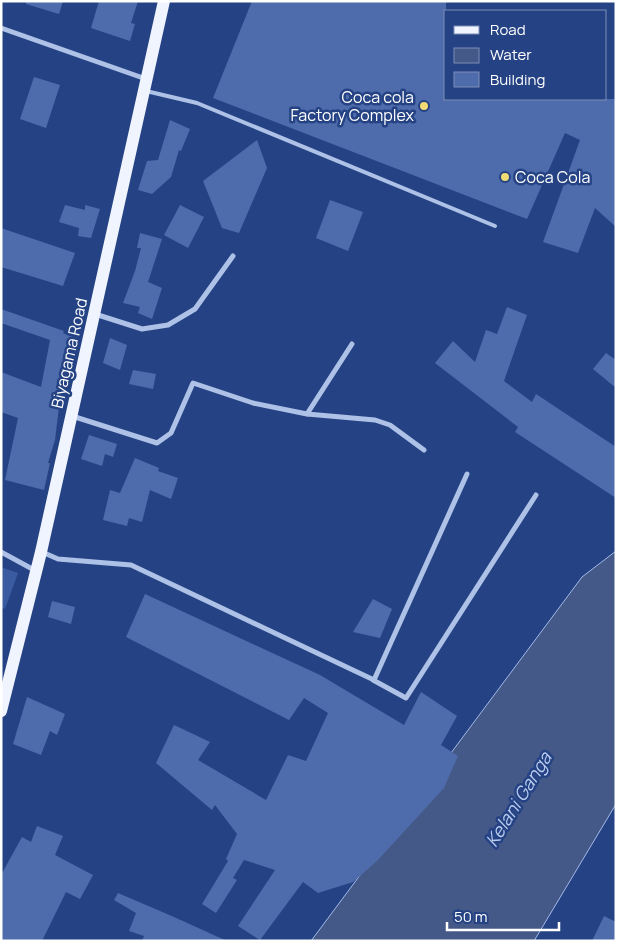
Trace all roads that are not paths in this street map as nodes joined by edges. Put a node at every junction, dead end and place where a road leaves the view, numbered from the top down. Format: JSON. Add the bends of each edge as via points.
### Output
{"nodes":[{"id":1,"x":164,"y":1,"type":"edge"},
{"id":2,"x":1,"y":28,"type":"edge"},
{"id":3,"x":146,"y":84,"type":"junction"},
{"id":4,"x":494,"y":226,"type":"dead end"},
{"id":5,"x":233,"y":256,"type":"dead end"},
{"id":6,"x":94,"y":314,"type":"junction"},
{"id":7,"x":352,"y":344,"type":"dead end"},
{"id":8,"x":307,"y":414,"type":"junction"},
{"id":9,"x":72,"y":416,"type":"junction"},
{"id":10,"x":424,"y":450,"type":"dead end"},
{"id":11,"x":467,"y":474,"type":"dead end"},
{"id":12,"x":536,"y":495,"type":"dead end"},
{"id":13,"x":1,"y":552,"type":"edge"},
{"id":14,"x":41,"y":552,"type":"junction"},
{"id":15,"x":37,"y":571,"type":"junction"},
{"id":16,"x":370,"y":678,"type":"junction"},
{"id":17,"x":1,"y":710,"type":"edge"}],
"edges":[{"from":1,"to":3,"type":"main road","name":"Biyagama Road"},
{"from":2,"to":3,"type":"street"},
{"from":3,"to":4,"type":"lane"},
{"from":3,"to":6,"type":"main road","name":"Biyagama Road"},
{"from":5,"to":6,"type":"street","via":[[195,309],[168,325],[142,329]]},
{"from":6,"to":9,"type":"main road","name":"Biyagama Road"},
{"from":7,"to":8,"type":"street"},
{"from":8,"to":9,"type":"street","via":[[253,403],[193,383],[171,433],[156,442]]},
{"from":8,"to":10,"type":"street","via":[[375,420],[390,425]]},
{"from":9,"to":14,"type":"main road","name":"Biyagama Road"},
{"from":11,"to":16,"type":"street","via":[[374,680]]},
{"from":12,"to":16,"type":"street","via":[[406,698]]},
{"from":13,"to":15,"type":"street"},
{"from":14,"to":15,"type":"main road","name":"Biyagama Road"},
{"from":14,"to":16,"type":"street","via":[[58,559],[131,565]]},
{"from":15,"to":17,"type":"main road","name":"Biyagama Road"}]}
